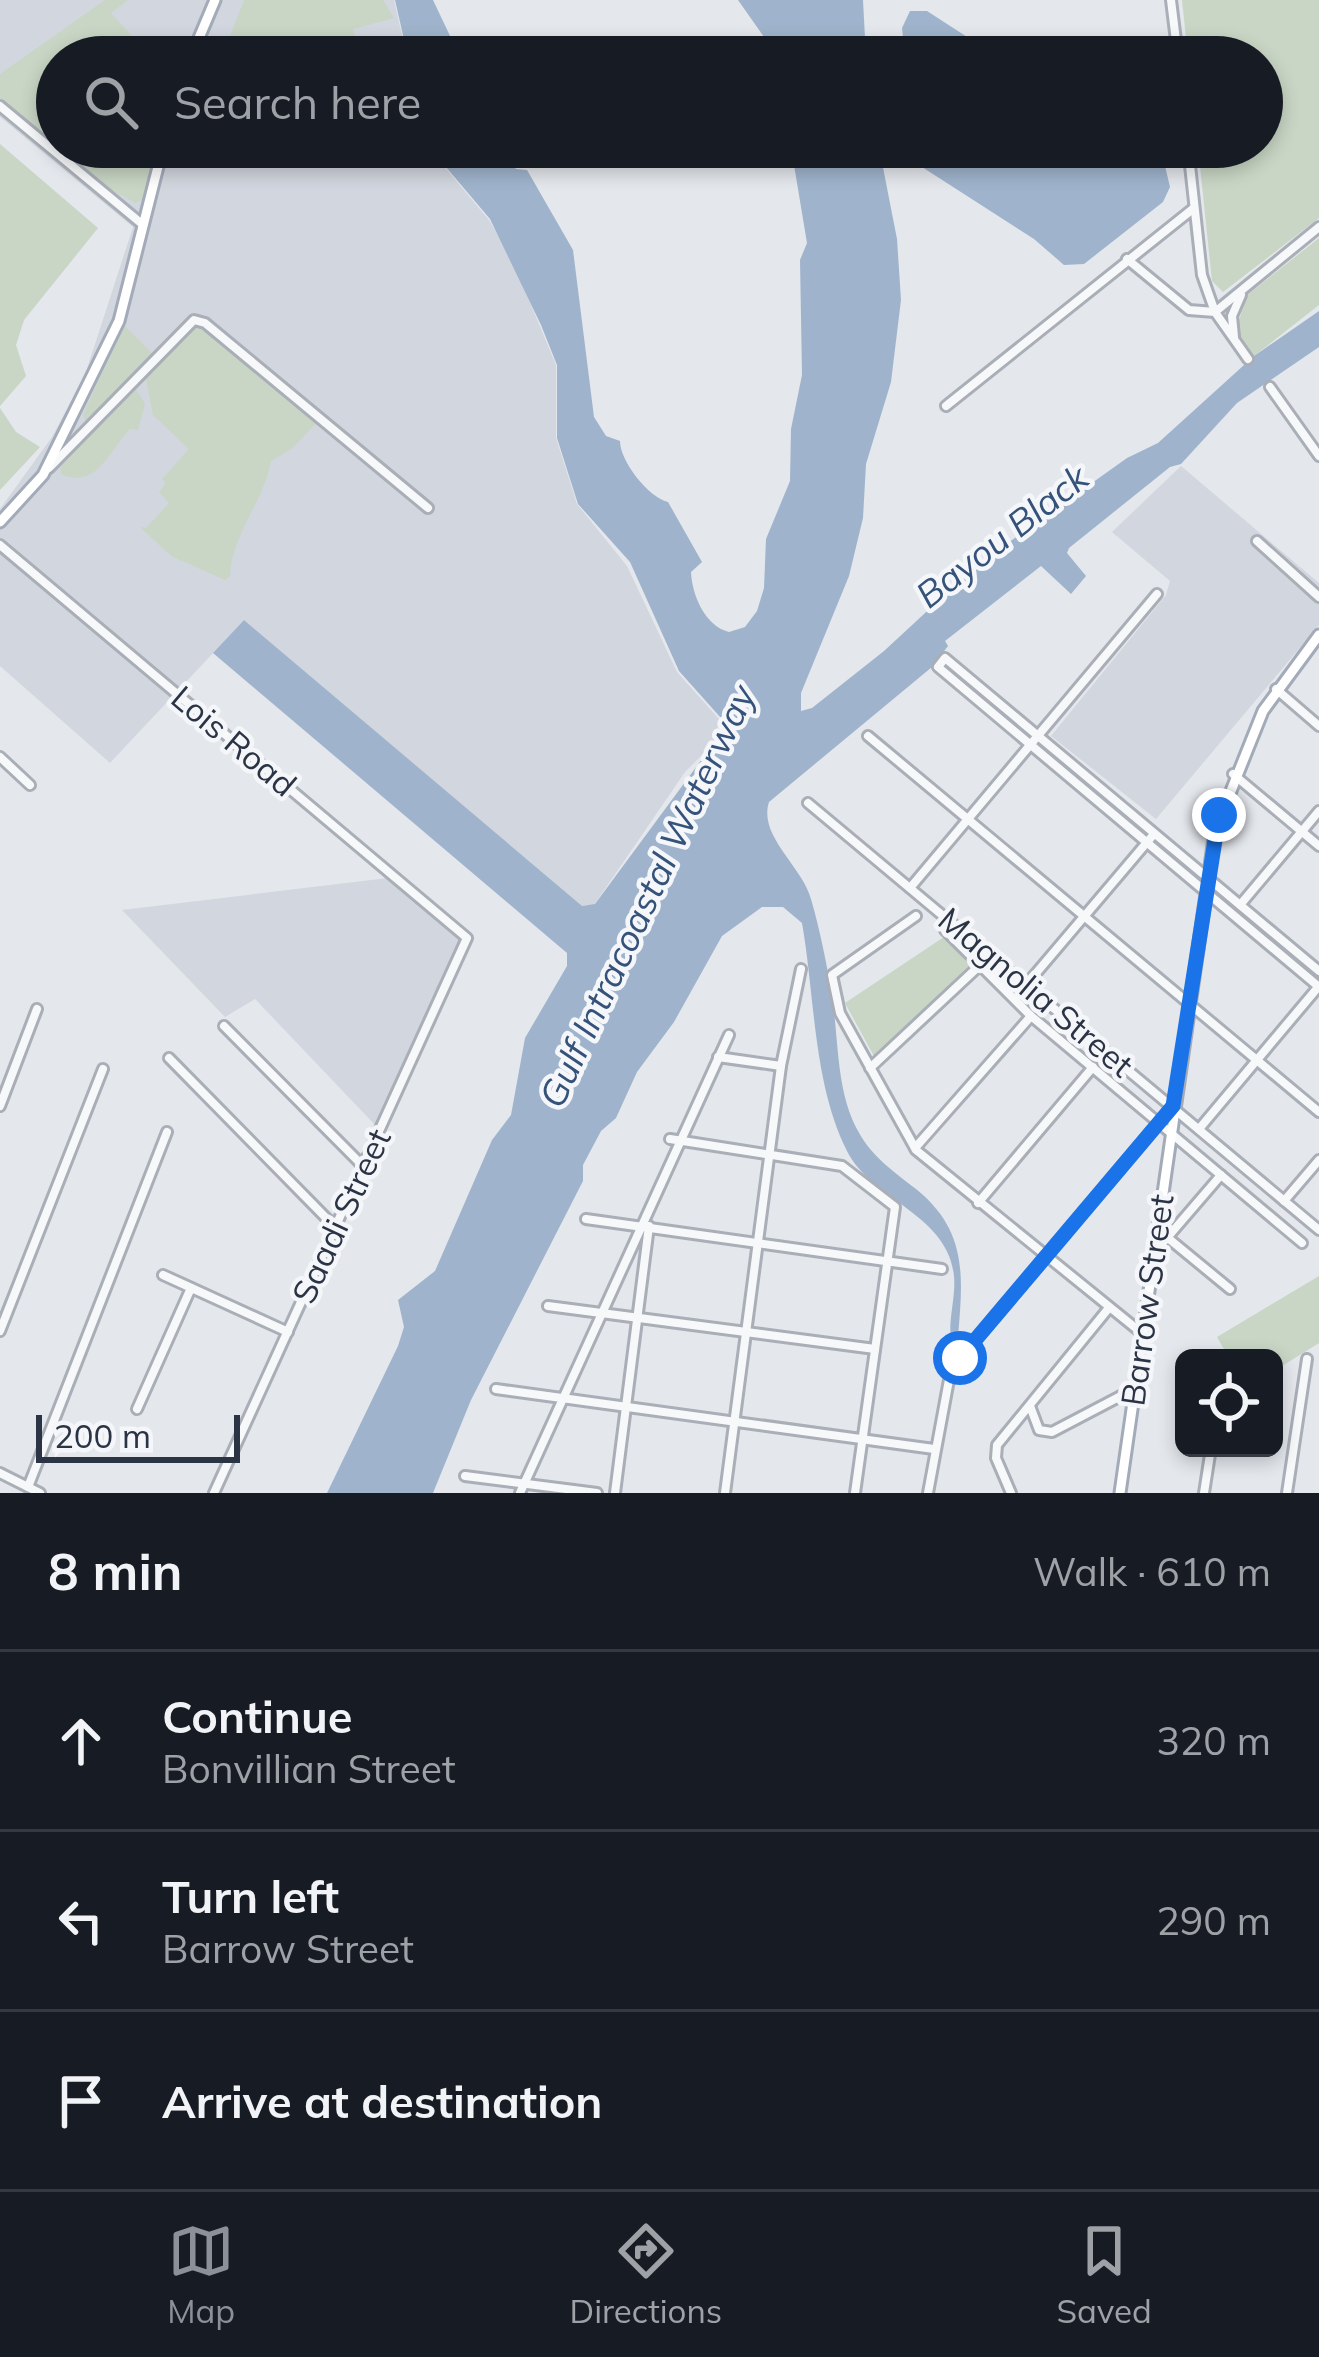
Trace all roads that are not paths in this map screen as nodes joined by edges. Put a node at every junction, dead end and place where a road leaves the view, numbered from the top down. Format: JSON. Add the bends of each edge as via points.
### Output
{"nodes":[{"id":1,"x":215,"y":0,"type":"edge"},
{"id":2,"x":1172,"y":0,"type":"edge"},
{"id":3,"x":200,"y":36,"type":"edge"},
{"id":4,"x":1176,"y":36,"type":"edge"},
{"id":5,"x":0,"y":106,"type":"edge"},
{"id":6,"x":36,"y":136,"type":"edge"},
{"id":7,"x":75,"y":168,"type":"edge"},
{"id":8,"x":158,"y":168,"type":"edge"},
{"id":9,"x":1190,"y":168,"type":"edge"},
{"id":10,"x":1194,"y":208,"type":"junction"},
{"id":11,"x":142,"y":224,"type":"junction"},
{"id":12,"x":1319,"y":227,"type":"edge"},
{"id":13,"x":1126,"y":259,"type":"junction"},
{"id":14,"x":1251,"y":281,"type":"junction"},
{"id":15,"x":1207,"y":293,"type":"junction"},
{"id":16,"x":1231,"y":298,"type":"junction"},
{"id":17,"x":1215,"y":312,"type":"junction"},
{"id":18,"x":1237,"y":344,"type":"junction"},
{"id":19,"x":1248,"y":359,"type":"dead end"},
{"id":20,"x":1270,"y":386,"type":"dead end"},
{"id":21,"x":946,"y":406,"type":"dead end"},
{"id":22,"x":70,"y":426,"type":"junction"},
{"id":23,"x":84,"y":435,"type":"junction"},
{"id":24,"x":1319,"y":456,"type":"edge"},
{"id":25,"x":43,"y":475,"type":"junction"},
{"id":26,"x":428,"y":508,"type":"dead end"},
{"id":27,"x":0,"y":522,"type":"edge"},
{"id":28,"x":1257,"y":541,"type":"dead end"},
{"id":29,"x":0,"y":544,"type":"edge"},
{"id":30,"x":1157,"y":594,"type":"dead end"},
{"id":31,"x":1319,"y":597,"type":"edge"},
{"id":32,"x":1319,"y":635,"type":"edge"},
{"id":33,"x":1276,"y":689,"type":"junction"},
{"id":34,"x":1319,"y":726,"type":"edge"},
{"id":35,"x":868,"y":736,"type":"dead end"},
{"id":36,"x":1037,"y":736,"type":"junction"},
{"id":37,"x":1030,"y":745,"type":"junction"},
{"id":38,"x":0,"y":757,"type":"edge"},
{"id":39,"x":1233,"y":774,"type":"junction"},
{"id":40,"x":30,"y":785,"type":"dead end"},
{"id":41,"x":808,"y":802,"type":"dead end"},
{"id":42,"x":1319,"y":811,"type":"edge"},
{"id":43,"x":968,"y":819,"type":"junction"},
{"id":44,"x":1302,"y":831,"type":"junction"},
{"id":45,"x":1154,"y":834,"type":"junction"},
{"id":46,"x":1146,"y":843,"type":"junction"},
{"id":47,"x":1319,"y":845,"type":"edge"},
{"id":48,"x":1206,"y":877,"type":"junction"},
{"id":49,"x":910,"y":888,"type":"junction"},
{"id":50,"x":1204,"y":891,"type":"junction"},
{"id":51,"x":1240,"y":905,"type":"junction"},
{"id":52,"x":916,"y":916,"type":"dead end"},
{"id":53,"x":1084,"y":916,"type":"junction"},
{"id":54,"x":945,"y":930,"type":"dead end"},
{"id":55,"x":467,"y":938,"type":"joint"},
{"id":56,"x":978,"y":967,"type":"junction"},
{"id":57,"x":801,"y":969,"type":"dead end"},
{"id":58,"x":1319,"y":971,"type":"edge"},
{"id":59,"x":1026,"y":985,"type":"junction"},
{"id":60,"x":1319,"y":986,"type":"edge"},
{"id":61,"x":1188,"y":1003,"type":"junction"},
{"id":62,"x":37,"y":1009,"type":"dead end"},
{"id":63,"x":1031,"y":1016,"type":"junction"},
{"id":64,"x":224,"y":1026,"type":"dead end"},
{"id":65,"x":728,"y":1036,"type":"dead end"},
{"id":66,"x":718,"y":1057,"type":"junction"},
{"id":67,"x":169,"y":1058,"type":"dead end"},
{"id":68,"x":1256,"y":1060,"type":"junction"},
{"id":69,"x":781,"y":1066,"type":"junction"},
{"id":70,"x":1093,"y":1067,"type":"junction"},
{"id":71,"x":869,"y":1068,"type":"junction"},
{"id":72,"x":103,"y":1069,"type":"dead end"},
{"id":73,"x":0,"y":1106,"type":"edge"},
{"id":74,"x":1173,"y":1106,"type":"junction"},
{"id":75,"x":1319,"y":1112,"type":"edge"},
{"id":76,"x":1157,"y":1121,"type":"junction"},
{"id":77,"x":1198,"y":1129,"type":"junction"},
{"id":78,"x":166,"y":1132,"type":"dead end"},
{"id":79,"x":1169,"y":1132,"type":"junction"},
{"id":80,"x":675,"y":1141,"type":"junction"},
{"id":81,"x":915,"y":1148,"type":"junction"},
{"id":82,"x":770,"y":1155,"type":"junction"},
{"id":83,"x":1319,"y":1160,"type":"edge"},
{"id":84,"x":363,"y":1166,"type":"junction"},
{"id":85,"x":1221,"y":1175,"type":"junction"},
{"id":86,"x":1284,"y":1201,"type":"junction"},
{"id":87,"x":978,"y":1203,"type":"junction"},
{"id":88,"x":586,"y":1219,"type":"dead end"},
{"id":89,"x":335,"y":1227,"type":"junction"},
{"id":90,"x":645,"y":1228,"type":"junction"},
{"id":91,"x":1319,"y":1230,"type":"edge"},
{"id":92,"x":1168,"y":1238,"type":"junction"},
{"id":93,"x":1302,"y":1243,"type":"dead end"},
{"id":94,"x":757,"y":1244,"type":"junction"},
{"id":95,"x":1154,"y":1255,"type":"junction"},
{"id":96,"x":1043,"y":1256,"type":"junction"},
{"id":97,"x":887,"y":1262,"type":"junction"},
{"id":98,"x":941,"y":1269,"type":"dead end"},
{"id":99,"x":163,"y":1275,"type":"dead end"},
{"id":100,"x":190,"y":1288,"type":"junction"},
{"id":101,"x":1230,"y":1289,"type":"dead end"},
{"id":102,"x":548,"y":1306,"type":"dead end"},
{"id":103,"x":1108,"y":1309,"type":"junction"},
{"id":104,"x":602,"y":1312,"type":"junction"},
{"id":105,"x":637,"y":1317,"type":"junction"},
{"id":106,"x":0,"y":1331,"type":"edge"},
{"id":107,"x":288,"y":1332,"type":"junction"},
{"id":108,"x":745,"y":1333,"type":"junction"},
{"id":109,"x":1142,"y":1334,"type":"junction"},
{"id":110,"x":875,"y":1349,"type":"junction"},
{"id":111,"x":1307,"y":1359,"type":"dead end"},
{"id":112,"x":1136,"y":1388,"type":"junction"},
{"id":113,"x":496,"y":1389,"type":"dead end"},
{"id":114,"x":566,"y":1398,"type":"junction"},
{"id":115,"x":627,"y":1406,"type":"junction"},
{"id":116,"x":1030,"y":1406,"type":"junction"},
{"id":117,"x":137,"y":1409,"type":"dead end"},
{"id":118,"x":735,"y":1422,"type":"junction"},
{"id":119,"x":862,"y":1439,"type":"junction"},
{"id":120,"x":934,"y":1449,"type":"junction"},
{"id":121,"x":1209,"y":1457,"type":"edge"},
{"id":122,"x":0,"y":1473,"type":"edge"},
{"id":123,"x":465,"y":1476,"type":"dead end"},
{"id":124,"x":28,"y":1487,"type":"junction"},
{"id":125,"x":522,"y":1488,"type":"edge"},
{"id":126,"x":40,"y":1493,"type":"edge"},
{"id":127,"x":214,"y":1493,"type":"edge"},
{"id":128,"x":597,"y":1493,"type":"edge"},
{"id":129,"x":615,"y":1493,"type":"edge"},
{"id":130,"x":725,"y":1493,"type":"edge"},
{"id":131,"x":855,"y":1493,"type":"edge"},
{"id":132,"x":928,"y":1493,"type":"edge"},
{"id":133,"x":1011,"y":1493,"type":"edge"},
{"id":134,"x":1120,"y":1493,"type":"edge"},
{"id":135,"x":1204,"y":1493,"type":"edge"},
{"id":136,"x":1287,"y":1493,"type":"edge"}],
"edges":[{"from":1,"to":3,"type":"main road"},
{"from":2,"to":4,"type":"street"},
{"from":5,"to":6,"type":"street"},
{"from":7,"to":11,"type":"street"},
{"from":8,"to":11,"type":"main road"},
{"from":9,"to":10,"type":"street"},
{"from":10,"to":13,"type":"street"},
{"from":10,"to":15,"type":"street"},
{"from":11,"to":22,"type":"main road","via":[[119,321]]},
{"from":12,"to":14,"type":"street"},
{"from":13,"to":17,"type":"street","via":[[1189,310]]},
{"from":13,"to":21,"type":"street"},
{"from":14,"to":16,"type":"street"},
{"from":14,"to":18,"type":"street","via":[[1232,316]]},
{"from":15,"to":16,"type":"street"},
{"from":15,"to":17,"type":"street"},
{"from":16,"to":17,"type":"street"},
{"from":17,"to":18,"type":"street"},
{"from":18,"to":19,"type":"street"},
{"from":20,"to":24,"type":"street"},
{"from":22,"to":23,"type":"street"},
{"from":22,"to":25,"type":"main road"},
{"from":23,"to":25,"type":"street"},
{"from":23,"to":26,"type":"street","via":[[194,320]]},
{"from":25,"to":27,"type":"main road"},
{"from":28,"to":31,"type":"street"},
{"from":29,"to":55,"type":"street","name":"Lois Road"},
{"from":30,"to":36,"type":"street"},
{"from":32,"to":33,"type":"main road","name":"Barrow Street"},
{"from":33,"to":34,"type":"street"},
{"from":33,"to":39,"type":"main road","name":"Barrow Street"},
{"from":35,"to":43,"type":"street"},
{"from":36,"to":37,"type":"street"},
{"from":36,"to":37,"type":"street","via":[[945,658],[938,667]]},
{"from":36,"to":45,"type":"street"},
{"from":37,"to":43,"type":"street"},
{"from":37,"to":46,"type":"street"},
{"from":38,"to":40,"type":"street"},
{"from":39,"to":44,"type":"street"},
{"from":39,"to":48,"type":"main road","name":"Barrow Street"},
{"from":41,"to":49,"type":"street","name":"Magnolia Street"},
{"from":42,"to":44,"type":"street"},
{"from":43,"to":49,"type":"street"},
{"from":43,"to":53,"type":"street"},
{"from":44,"to":47,"type":"street"},
{"from":44,"to":51,"type":"street"},
{"from":45,"to":46,"type":"street"},
{"from":45,"to":48,"type":"street"},
{"from":46,"to":50,"type":"street"},
{"from":46,"to":53,"type":"street"},
{"from":48,"to":50,"type":"main road","name":"Barrow Street"},
{"from":48,"to":51,"type":"street"},
{"from":49,"to":59,"type":"street","name":"Magnolia Street"},
{"from":50,"to":60,"type":"street"},
{"from":50,"to":61,"type":"main road","name":"Barrow Street"},
{"from":51,"to":58,"type":"street"},
{"from":52,"to":71,"type":"street","via":[[834,970],[841,1012]]},
{"from":53,"to":59,"type":"street"},
{"from":53,"to":61,"type":"street"},
{"from":54,"to":56,"type":"street"},
{"from":55,"to":84,"type":"street","name":"Saadi Street"},
{"from":56,"to":63,"type":"street"},
{"from":56,"to":71,"type":"street"},
{"from":57,"to":69,"type":"street"},
{"from":59,"to":74,"type":"street","name":"Magnolia Street"},
{"from":60,"to":68,"type":"street"},
{"from":61,"to":68,"type":"street"},
{"from":61,"to":74,"type":"main road","name":"Barrow Street"},
{"from":62,"to":73,"type":"street"},
{"from":63,"to":70,"type":"street"},
{"from":63,"to":81,"type":"street"},
{"from":64,"to":84,"type":"street"},
{"from":65,"to":66,"type":"street"},
{"from":66,"to":69,"type":"street"},
{"from":66,"to":80,"type":"street"},
{"from":67,"to":89,"type":"street"},
{"from":68,"to":75,"type":"street"},
{"from":68,"to":77,"type":"street"},
{"from":69,"to":82,"type":"street"},
{"from":70,"to":76,"type":"street"},
{"from":70,"to":87,"type":"street"},
{"from":71,"to":81,"type":"street"},
{"from":72,"to":106,"type":"street"},
{"from":74,"to":76,"type":"street"},
{"from":74,"to":77,"type":"street","name":"Magnolia Street"},
{"from":74,"to":79,"type":"main road","name":"Barrow Street"},
{"from":76,"to":79,"type":"street"},
{"from":76,"to":96,"type":"street"},
{"from":77,"to":86,"type":"street","name":"Magnolia Street"},
{"from":78,"to":124,"type":"street"},
{"from":79,"to":85,"type":"street"},
{"from":79,"to":95,"type":"main road","name":"Barrow Street"},
{"from":80,"to":82,"type":"street"},
{"from":80,"to":90,"type":"street"},
{"from":81,"to":87,"type":"street"},
{"from":82,"to":94,"type":"street"},
{"from":82,"to":97,"type":"street","via":[[851,1168],[895,1207]]},
{"from":83,"to":86,"type":"street"},
{"from":84,"to":89,"type":"street","name":"Saadi Street"},
{"from":85,"to":92,"type":"street"},
{"from":85,"to":93,"type":"street"},
{"from":86,"to":91,"type":"street","name":"Magnolia Street"},
{"from":87,"to":96,"type":"street"},
{"from":88,"to":90,"type":"street"},
{"from":89,"to":107,"type":"street","name":"Saadi Street"},
{"from":90,"to":94,"type":"street"},
{"from":90,"to":104,"type":"street"},
{"from":90,"to":105,"type":"street"},
{"from":92,"to":95,"type":"street"},
{"from":92,"to":101,"type":"street"},
{"from":94,"to":97,"type":"street"},
{"from":94,"to":108,"type":"street"},
{"from":95,"to":109,"type":"main road","name":"Barrow Street"},
{"from":96,"to":103,"type":"street"},
{"from":96,"to":120,"type":"street","via":[[951,1369]]},
{"from":97,"to":98,"type":"street"},
{"from":97,"to":110,"type":"street"},
{"from":99,"to":100,"type":"street"},
{"from":100,"to":107,"type":"street"},
{"from":100,"to":117,"type":"street"},
{"from":102,"to":104,"type":"street"},
{"from":103,"to":109,"type":"street"},
{"from":103,"to":116,"type":"street"},
{"from":104,"to":105,"type":"street"},
{"from":104,"to":114,"type":"street"},
{"from":105,"to":108,"type":"street"},
{"from":105,"to":115,"type":"street"},
{"from":107,"to":127,"type":"street","name":"Saadi Street"},
{"from":108,"to":110,"type":"street"},
{"from":108,"to":118,"type":"street"},
{"from":109,"to":112,"type":"main road","name":"Barrow Street"},
{"from":110,"to":119,"type":"street"},
{"from":111,"to":136,"type":"street"},
{"from":112,"to":116,"type":"street","via":[[1052,1432],[1040,1430]]},
{"from":112,"to":134,"type":"main road","name":"Barrow Street"},
{"from":113,"to":114,"type":"street"},
{"from":114,"to":115,"type":"street"},
{"from":114,"to":125,"type":"street"},
{"from":115,"to":118,"type":"street"},
{"from":115,"to":129,"type":"street"},
{"from":116,"to":133,"type":"street","via":[[994,1451]]},
{"from":118,"to":119,"type":"street"},
{"from":118,"to":130,"type":"street"},
{"from":119,"to":120,"type":"street"},
{"from":119,"to":131,"type":"street"},
{"from":120,"to":132,"type":"street"},
{"from":121,"to":135,"type":"street"},
{"from":122,"to":124,"type":"street"},
{"from":123,"to":125,"type":"street"},
{"from":124,"to":126,"type":"street"},
{"from":125,"to":128,"type":"street"}]}
